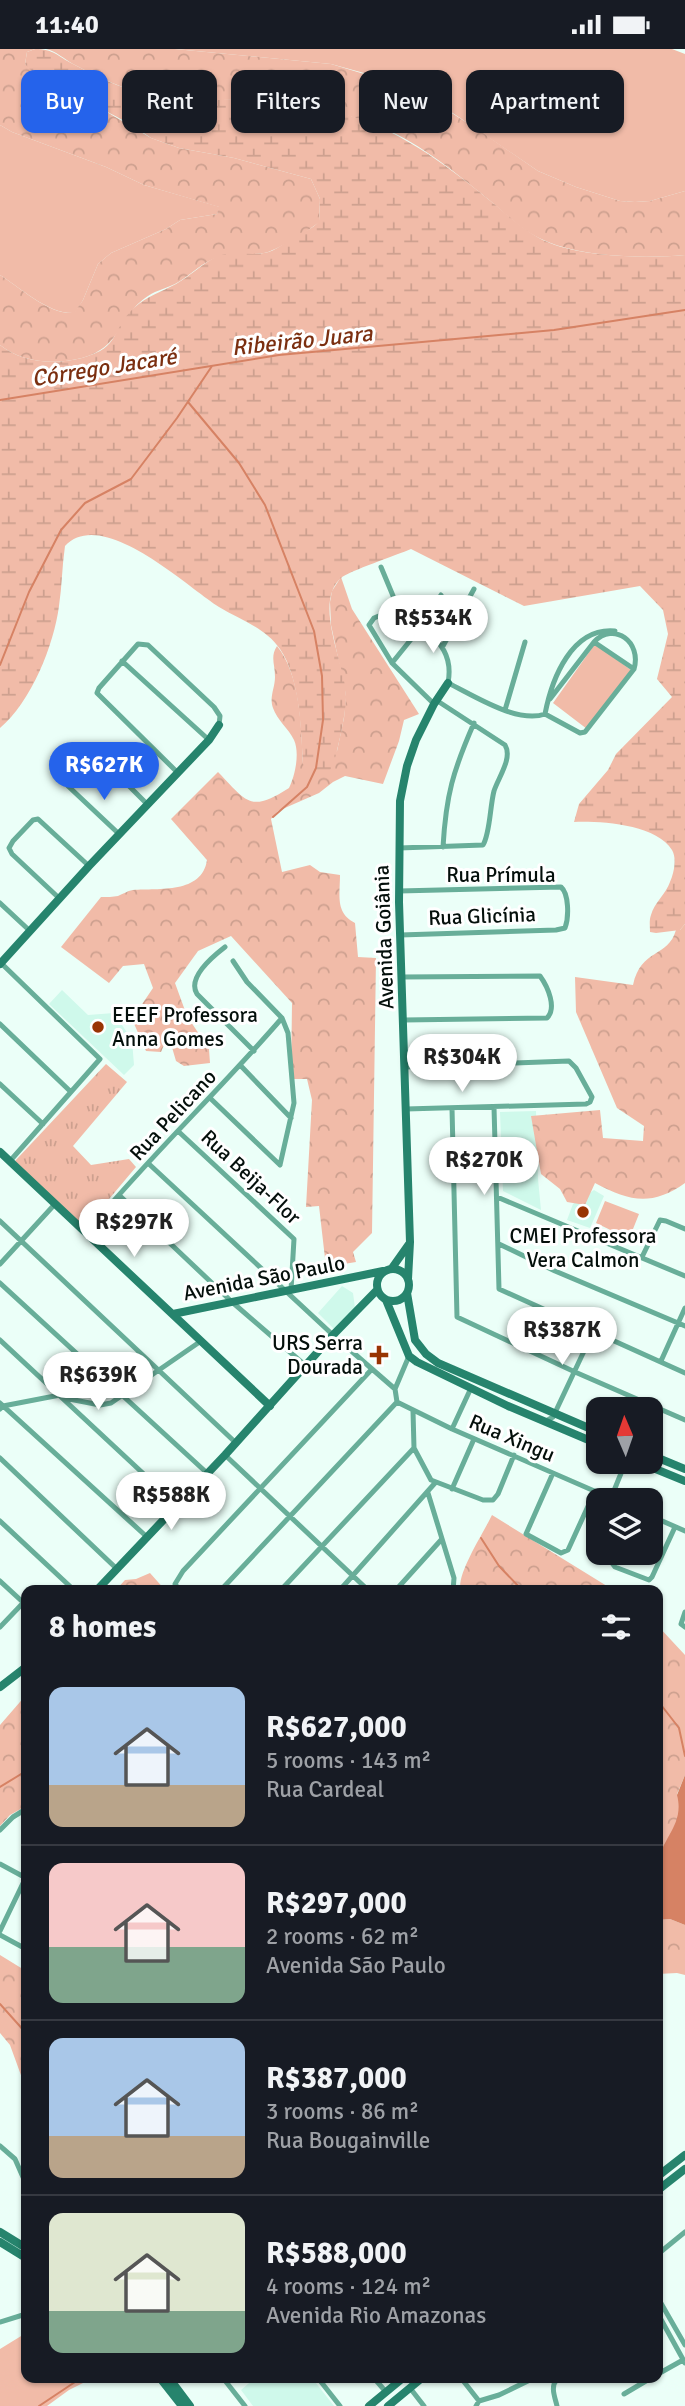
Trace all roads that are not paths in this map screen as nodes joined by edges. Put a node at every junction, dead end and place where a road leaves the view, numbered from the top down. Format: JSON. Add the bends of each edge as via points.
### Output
{"nodes":[{"id":1,"x":382,"y":567,"type":"dead end"},
{"id":2,"x":474,"y":590,"type":"dead end"},
{"id":3,"x":441,"y":595,"type":"dead end"},
{"id":4,"x":398,"y":608,"type":"junction"},
{"id":5,"x":421,"y":627,"type":"junction"},
{"id":6,"x":626,"y":638,"type":"junction"},
{"id":7,"x":411,"y":639,"type":"junction"},
{"id":8,"x":525,"y":642,"type":"dead end"},
{"id":9,"x":594,"y":642,"type":"junction"},
{"id":10,"x":443,"y":646,"type":"junction"},
{"id":11,"x":122,"y":661,"type":"junction"},
{"id":12,"x":392,"y":663,"type":"junction"},
{"id":13,"x":634,"y":669,"type":"junction"},
{"id":14,"x":448,"y":683,"type":"junction"},
{"id":15,"x":435,"y":702,"type":"junction"},
{"id":16,"x":547,"y":703,"type":"junction"},
{"id":17,"x":505,"y":710,"type":"junction"},
{"id":18,"x":545,"y":714,"type":"junction"},
{"id":19,"x":474,"y":723,"type":"junction"},
{"id":20,"x":219,"y":725,"type":"joint"},
{"id":21,"x":209,"y":740,"type":"junction"},
{"id":22,"x":177,"y":772,"type":"junction"},
{"id":23,"x":147,"y":804,"type":"junction"},
{"id":24,"x":119,"y":834,"type":"junction"},
{"id":25,"x":443,"y":847,"type":"junction"},
{"id":26,"x":399,"y":848,"type":"junction"},
{"id":27,"x":89,"y":866,"type":"junction"},
{"id":28,"x":399,"y":891,"type":"junction"},
{"id":29,"x":60,"y":899,"type":"junction"},
{"id":30,"x":0,"y":903,"type":"edge"},
{"id":31,"x":565,"y":927,"type":"joint"},
{"id":32,"x":30,"y":931,"type":"junction"},
{"id":33,"x":400,"y":935,"type":"junction"},
{"id":34,"x":225,"y":947,"type":"dead end"},
{"id":35,"x":233,"y":961,"type":"dead end"},
{"id":36,"x":0,"y":963,"type":"edge"},
{"id":37,"x":402,"y":977,"type":"junction"},
{"id":38,"x":282,"y":1018,"type":"junction"},
{"id":39,"x":404,"y":1020,"type":"junction"},
{"id":40,"x":0,"y":1024,"type":"edge"},
{"id":41,"x":254,"y":1051,"type":"junction"},
{"id":42,"x":241,"y":1066,"type":"junction"},
{"id":43,"x":405,"y":1067,"type":"junction"},
{"id":44,"x":0,"y":1084,"type":"edge"},
{"id":45,"x":71,"y":1092,"type":"junction"},
{"id":46,"x":210,"y":1098,"type":"junction"},
{"id":47,"x":494,"y":1107,"type":"junction"},
{"id":48,"x":452,"y":1108,"type":"junction"},
{"id":49,"x":406,"y":1109,"type":"junction"},
{"id":50,"x":291,"y":1118,"type":"junction"},
{"id":51,"x":43,"y":1124,"type":"junction"},
{"id":52,"x":180,"y":1132,"type":"junction"},
{"id":53,"x":0,"y":1152,"type":"edge"},
{"id":54,"x":10,"y":1161,"type":"junction"},
{"id":55,"x":149,"y":1164,"type":"junction"},
{"id":56,"x":119,"y":1195,"type":"junction"},
{"id":57,"x":497,"y":1197,"type":"junction"},
{"id":58,"x":55,"y":1204,"type":"junction"},
{"id":59,"x":0,"y":1221,"type":"edge"},
{"id":60,"x":685,"y":1229,"type":"edge"},
{"id":61,"x":86,"y":1233,"type":"junction"},
{"id":62,"x":22,"y":1241,"type":"junction"},
{"id":63,"x":410,"y":1242,"type":"junction"},
{"id":64,"x":499,"y":1244,"type":"junction"},
{"id":65,"x":642,"y":1257,"type":"junction"},
{"id":66,"x":0,"y":1264,"type":"edge"},
{"id":67,"x":392,"y":1268,"type":"junction"},
{"id":68,"x":383,"y":1271,"type":"junction"},
{"id":69,"x":362,"y":1276,"type":"junction"},
{"id":70,"x":685,"y":1276,"type":"edge"},
{"id":71,"x":408,"y":1279,"type":"junction"},
{"id":72,"x":0,"y":1283,"type":"edge"},
{"id":73,"x":377,"y":1289,"type":"junction"},
{"id":74,"x":288,"y":1291,"type":"junction"},
{"id":75,"x":407,"y":1293,"type":"junction"},
{"id":76,"x":386,"y":1300,"type":"junction"},
{"id":77,"x":232,"y":1302,"type":"junction"},
{"id":78,"x":685,"y":1308,"type":"edge"},
{"id":79,"x":173,"y":1314,"type":"junction"},
{"id":80,"x":678,"y":1323,"type":"junction"},
{"id":81,"x":685,"y":1326,"type":"edge"},
{"id":82,"x":593,"y":1332,"type":"junction"},
{"id":83,"x":333,"y":1335,"type":"junction"},
{"id":84,"x":0,"y":1340,"type":"edge"},
{"id":85,"x":201,"y":1341,"type":"junction"},
{"id":86,"x":410,"y":1356,"type":"junction"},
{"id":87,"x":661,"y":1361,"type":"junction"},
{"id":88,"x":87,"y":1362,"type":"junction"},
{"id":89,"x":306,"y":1366,"type":"junction"},
{"id":90,"x":372,"y":1369,"type":"junction"},
{"id":91,"x":158,"y":1370,"type":"junction"},
{"id":92,"x":575,"y":1372,"type":"junction"},
{"id":93,"x":685,"y":1373,"type":"edge"},
{"id":94,"x":471,"y":1388,"type":"junction"},
{"id":95,"x":395,"y":1389,"type":"junction"},
{"id":96,"x":62,"y":1396,"type":"junction"},
{"id":97,"x":122,"y":1396,"type":"junction"},
{"id":98,"x":397,"y":1402,"type":"junction"},
{"id":99,"x":1,"y":1406,"type":"edge"},
{"id":100,"x":270,"y":1406,"type":"junction"},
{"id":101,"x":413,"y":1411,"type":"junction"},
{"id":102,"x":555,"y":1413,"type":"junction"},
{"id":103,"x":685,"y":1420,"type":"edge"},
{"id":104,"x":545,"y":1421,"type":"junction"},
{"id":105,"x":586,"y":1427,"type":"edge"},
{"id":106,"x":452,"y":1429,"type":"junction"},
{"id":107,"x":586,"y":1438,"type":"edge"},
{"id":108,"x":474,"y":1439,"type":"junction"},
{"id":109,"x":236,"y":1443,"type":"junction"},
{"id":110,"x":414,"y":1448,"type":"junction"},
{"id":111,"x":225,"y":1455,"type":"junction"},
{"id":112,"x":514,"y":1455,"type":"junction"},
{"id":113,"x":0,"y":1458,"type":"edge"},
{"id":114,"x":663,"y":1462,"type":"edge"},
{"id":115,"x":663,"y":1472,"type":"edge"},
{"id":116,"x":207,"y":1473,"type":"junction"},
{"id":117,"x":553,"y":1473,"type":"junction"},
{"id":118,"x":683,"y":1474,"type":"edge"},
{"id":119,"x":435,"y":1483,"type":"junction"},
{"id":120,"x":260,"y":1488,"type":"junction"},
{"id":121,"x":588,"y":1488,"type":"edge"},
{"id":122,"x":452,"y":1489,"type":"junction"},
{"id":123,"x":428,"y":1493,"type":"junction"},
{"id":124,"x":177,"y":1505,"type":"junction"},
{"id":125,"x":586,"y":1511,"type":"edge"},
{"id":126,"x":291,"y":1517,"type":"junction"},
{"id":127,"x":0,"y":1521,"type":"edge"},
{"id":128,"x":663,"y":1522,"type":"edge"},
{"id":129,"x":675,"y":1527,"type":"junction"},
{"id":130,"x":685,"y":1531,"type":"edge"},
{"id":131,"x":147,"y":1537,"type":"junction"},
{"id":132,"x":441,"y":1540,"type":"junction"},
{"id":133,"x":321,"y":1546,"type":"junction"},
{"id":134,"x":663,"y":1553,"type":"edge"},
{"id":135,"x":614,"y":1565,"type":"edge"},
{"id":136,"x":658,"y":1565,"type":"edge"},
{"id":137,"x":117,"y":1569,"type":"junction"},
{"id":138,"x":353,"y":1576,"type":"junction"},
{"id":139,"x":0,"y":1581,"type":"edge"},
{"id":140,"x":69,"y":1585,"type":"edge"},
{"id":141,"x":102,"y":1585,"type":"edge"},
{"id":142,"x":176,"y":1585,"type":"edge"},
{"id":143,"x":226,"y":1585,"type":"edge"},
{"id":144,"x":285,"y":1585,"type":"edge"},
{"id":145,"x":345,"y":1585,"type":"edge"},
{"id":146,"x":363,"y":1585,"type":"edge"},
{"id":147,"x":400,"y":1585,"type":"edge"},
{"id":148,"x":453,"y":1585,"type":"edge"},
{"id":149,"x":21,"y":1600,"type":"edge"},
{"id":150,"x":21,"y":1608,"type":"edge"},
{"id":151,"x":684,"y":1615,"type":"edge"},
{"id":152,"x":0,"y":1627,"type":"edge"},
{"id":153,"x":685,"y":1627,"type":"edge"},
{"id":154,"x":21,"y":1671,"type":"edge"},
{"id":155,"x":0,"y":1687,"type":"edge"},
{"id":156,"x":21,"y":1812,"type":"edge"},
{"id":157,"x":0,"y":1830,"type":"edge"},
{"id":158,"x":0,"y":1864,"type":"edge"},
{"id":159,"x":21,"y":1875,"type":"edge"},
{"id":160,"x":21,"y":1889,"type":"edge"},
{"id":161,"x":0,"y":1933,"type":"edge"},
{"id":162,"x":21,"y":1946,"type":"edge"},
{"id":163,"x":0,"y":2146,"type":"edge"},
{"id":164,"x":685,"y":2155,"type":"edge"},
{"id":165,"x":685,"y":2169,"type":"edge"},
{"id":166,"x":663,"y":2172,"type":"edge"},
{"id":167,"x":21,"y":2173,"type":"edge"},
{"id":168,"x":663,"y":2186,"type":"edge"},
{"id":169,"x":0,"y":2232,"type":"edge"},
{"id":170,"x":682,"y":2234,"type":"edge"},
{"id":171,"x":0,"y":2242,"type":"edge"},
{"id":172,"x":21,"y":2245,"type":"edge"},
{"id":173,"x":685,"y":2245,"type":"edge"},
{"id":174,"x":663,"y":2250,"type":"edge"},
{"id":175,"x":21,"y":2255,"type":"edge"},
{"id":176,"x":663,"y":2307,"type":"edge"},
{"id":177,"x":21,"y":2316,"type":"edge"},
{"id":178,"x":0,"y":2322,"type":"edge"},
{"id":179,"x":663,"y":2326,"type":"edge"},
{"id":180,"x":685,"y":2345,"type":"edge"},
{"id":181,"x":684,"y":2361,"type":"edge"},
{"id":182,"x":663,"y":2372,"type":"edge"},
{"id":183,"x":164,"y":2383,"type":"edge"},
{"id":184,"x":173,"y":2383,"type":"edge"},
{"id":185,"x":227,"y":2383,"type":"edge"},
{"id":186,"x":322,"y":2383,"type":"edge"},
{"id":187,"x":378,"y":2383,"type":"edge"},
{"id":188,"x":397,"y":2383,"type":"edge"},
{"id":189,"x":416,"y":2383,"type":"edge"},
{"id":190,"x":464,"y":2383,"type":"edge"},
{"id":191,"x":524,"y":2383,"type":"edge"},
{"id":192,"x":554,"y":2383,"type":"edge"},
{"id":193,"x":643,"y":2383,"type":"edge"},
{"id":194,"x":410,"y":2388,"type":"junction"},
{"id":195,"x":386,"y":2392,"type":"junction"},
{"id":196,"x":624,"y":2394,"type":"dead end"},
{"id":197,"x":477,"y":2403,"type":"edge"},
{"id":198,"x":182,"y":2406,"type":"edge"},
{"id":199,"x":190,"y":2406,"type":"edge"},
{"id":200,"x":245,"y":2406,"type":"edge"},
{"id":201,"x":340,"y":2406,"type":"edge"},
{"id":202,"x":369,"y":2406,"type":"edge"},
{"id":203,"x":388,"y":2406,"type":"edge"},
{"id":204,"x":424,"y":2406,"type":"edge"},
{"id":205,"x":557,"y":2406,"type":"edge"}],
"edges":[{"from":1,"to":4,"type":"street"},
{"from":2,"to":10,"type":"street"},
{"from":3,"to":5,"type":"street"},
{"from":4,"to":7,"type":"street"},
{"from":4,"to":12,"type":"street","via":[[374,618],[369,625]]},
{"from":5,"to":7,"type":"street"},
{"from":5,"to":10,"type":"street"},
{"from":6,"to":9,"type":"street","via":[[610,634]]},
{"from":6,"to":13,"type":"street","via":[[637,656]]},
{"from":6,"to":16,"type":"street","via":[[619,631],[607,630],[582,639],[568,655]]},
{"from":7,"to":12,"type":"street"},
{"from":8,"to":17,"type":"street"},
{"from":9,"to":13,"type":"street"},
{"from":9,"to":16,"type":"street"},
{"from":10,"to":14,"type":"street","via":[[449,663]]},
{"from":11,"to":20,"type":"street","via":[[138,644],[146,644],[214,708]]},
{"from":11,"to":21,"type":"street"},
{"from":11,"to":22,"type":"street","via":[[97,692]]},
{"from":12,"to":15,"type":"street"},
{"from":13,"to":18,"type":"street","via":[[585,732]]},
{"from":14,"to":15,"type":"street","name":"Avenida Goiânia"},
{"from":14,"to":17,"type":"street"},
{"from":15,"to":19,"type":"street"},
{"from":15,"to":26,"type":"street","name":"Avenida Goiânia","via":[[407,767],[400,801]]},
{"from":16,"to":18,"type":"street"},
{"from":17,"to":18,"type":"street","via":[[532,717]]},
{"from":19,"to":25,"type":"street","via":[[450,782]]},
{"from":19,"to":25,"type":"street","via":[[508,749],[493,797],[487,838],[483,845]]},
{"from":20,"to":21,"type":"street"},
{"from":21,"to":22,"type":"street"},
{"from":22,"to":23,"type":"street"},
{"from":23,"to":24,"type":"street"},
{"from":23,"to":24,"type":"street","via":[[101,758],[91,757],[69,787]]},
{"from":24,"to":27,"type":"street"},
{"from":25,"to":26,"type":"street"},
{"from":26,"to":28,"type":"street","name":"Avenida Goiânia"},
{"from":27,"to":29,"type":"street"},
{"from":27,"to":29,"type":"street","via":[[39,820],[33,820],[11,843],[12,854]]},
{"from":28,"to":31,"type":"street","name":"Rua Prímula","via":[[561,887]]},
{"from":28,"to":33,"type":"street","name":"Avenida Goiânia"},
{"from":29,"to":32,"type":"street"},
{"from":30,"to":32,"type":"street"},
{"from":31,"to":33,"type":"street","name":"Rua Glicínia"},
{"from":32,"to":36,"type":"street"},
{"from":33,"to":37,"type":"street","name":"Avenida Goiânia"},
{"from":34,"to":41,"type":"street","via":[[204,967],[193,988]]},
{"from":35,"to":38,"type":"street"},
{"from":36,"to":45,"type":"street","via":[[99,1057],[100,1062]]},
{"from":37,"to":39,"type":"street","name":"Avenida Goiânia"},
{"from":37,"to":39,"type":"street","via":[[535,976],[543,978],[553,1008],[547,1018]]},
{"from":38,"to":41,"type":"street","name":"Rua Pelicano"},
{"from":38,"to":50,"type":"street","via":[[291,1057]]},
{"from":39,"to":43,"type":"street","name":"Avenida Goiânia"},
{"from":40,"to":45,"type":"street"},
{"from":41,"to":42,"type":"street","name":"Rua Pelicano"},
{"from":42,"to":46,"type":"street","name":"Rua Pelicano"},
{"from":42,"to":50,"type":"street"},
{"from":43,"to":47,"type":"street","via":[[566,1061],[573,1064],[591,1093],[589,1103]]},
{"from":43,"to":49,"type":"street","name":"Avenida Goiânia"},
{"from":44,"to":51,"type":"street"},
{"from":45,"to":51,"type":"street"},
{"from":46,"to":50,"type":"street","via":[[280,1165]]},
{"from":46,"to":52,"type":"street","name":"Rua Pelicano"},
{"from":47,"to":48,"type":"street"},
{"from":47,"to":57,"type":"street"},
{"from":48,"to":49,"type":"street"},
{"from":48,"to":92,"type":"street","via":[[457,1317]]},
{"from":49,"to":63,"type":"street","name":"Avenida Goiânia"},
{"from":51,"to":54,"type":"street"},
{"from":52,"to":55,"type":"street","name":"Rua Pelicano"},
{"from":52,"to":74,"type":"street","name":"Rua Beija-Flor","via":[[294,1239]]},
{"from":53,"to":54,"type":"street","name":"Avenida São Paulo"},
{"from":54,"to":58,"type":"street","name":"Avenida São Paulo"},
{"from":55,"to":56,"type":"street","name":"Rua Pelicano"},
{"from":55,"to":74,"type":"street"},
{"from":56,"to":61,"type":"street","name":"Rua Pelicano"},
{"from":56,"to":77,"type":"street"},
{"from":57,"to":64,"type":"street"},
{"from":57,"to":65,"type":"street"},
{"from":58,"to":61,"type":"street","name":"Avenida São Paulo"},
{"from":58,"to":62,"type":"street"},
{"from":59,"to":62,"type":"street"},
{"from":60,"to":65,"type":"street","via":[[659,1221]]},
{"from":61,"to":79,"type":"street","name":"Avenida São Paulo"},
{"from":62,"to":66,"type":"street"},
{"from":62,"to":91,"type":"street"},
{"from":63,"to":67,"type":"street"},
{"from":63,"to":71,"type":"street","name":"Avenida Goiânia"},
{"from":64,"to":80,"type":"street"},
{"from":64,"to":82,"type":"street","via":[[499,1289]]},
{"from":65,"to":70,"type":"street"},
{"from":67,"to":68,"type":"street"},
{"from":67,"to":71,"type":"street"},
{"from":68,"to":69,"type":"street","name":"Avenida São Paulo"},
{"from":68,"to":73,"type":"street"},
{"from":69,"to":73,"type":"street","name":"Avenida São Paulo"},
{"from":69,"to":74,"type":"street","name":"Avenida São Paulo"},
{"from":71,"to":75,"type":"street"},
{"from":72,"to":88,"type":"street"},
{"from":73,"to":76,"type":"street"},
{"from":73,"to":83,"type":"street"},
{"from":74,"to":77,"type":"street","name":"Avenida São Paulo"},
{"from":74,"to":83,"type":"street"},
{"from":75,"to":76,"type":"street","via":[[400,1300]]},
{"from":75,"to":102,"type":"street","via":[[415,1340],[438,1363]]},
{"from":76,"to":86,"type":"street"},
{"from":77,"to":79,"type":"street","name":"Avenida São Paulo"},
{"from":77,"to":89,"type":"street"},
{"from":78,"to":80,"type":"street"},
{"from":79,"to":85,"type":"street","name":"Avenida São Paulo"},
{"from":80,"to":81,"type":"street"},
{"from":80,"to":87,"type":"street"},
{"from":82,"to":87,"type":"street"},
{"from":82,"to":92,"type":"street"},
{"from":83,"to":89,"type":"street"},
{"from":83,"to":90,"type":"street"},
{"from":84,"to":96,"type":"street"},
{"from":85,"to":91,"type":"street"},
{"from":85,"to":100,"type":"street","name":"Avenida São Paulo"},
{"from":86,"to":94,"type":"street"},
{"from":86,"to":95,"type":"street"},
{"from":87,"to":93,"type":"street"},
{"from":88,"to":96,"type":"street"},
{"from":88,"to":97,"type":"street"},
{"from":89,"to":100,"type":"street"},
{"from":90,"to":95,"type":"street"},
{"from":90,"to":120,"type":"street"},
{"from":91,"to":97,"type":"street"},
{"from":91,"to":109,"type":"street"},
{"from":92,"to":102,"type":"street"},
{"from":92,"to":103,"type":"street"},
{"from":94,"to":104,"type":"street"},
{"from":94,"to":106,"type":"street"},
{"from":95,"to":98,"type":"street"},
{"from":96,"to":97,"type":"street","via":[[103,1405]]},
{"from":96,"to":99,"type":"street"},
{"from":96,"to":124,"type":"street"},
{"from":97,"to":116,"type":"street"},
{"from":98,"to":101,"type":"street","name":"Rua Xingu"},
{"from":98,"to":126,"type":"street"},
{"from":99,"to":131,"type":"street"},
{"from":100,"to":109,"type":"street"},
{"from":101,"to":106,"type":"street","name":"Rua Xingu"},
{"from":101,"to":110,"type":"street"},
{"from":102,"to":104,"type":"street"},
{"from":102,"to":105,"type":"street"},
{"from":104,"to":107,"type":"street"},
{"from":106,"to":108,"type":"street","name":"Rua Xingu"},
{"from":108,"to":112,"type":"street","name":"Rua Xingu"},
{"from":108,"to":122,"type":"street"},
{"from":109,"to":111,"type":"street"},
{"from":110,"to":119,"type":"street"},
{"from":110,"to":133,"type":"street"},
{"from":111,"to":116,"type":"street"},
{"from":111,"to":120,"type":"street"},
{"from":112,"to":117,"type":"street","name":"Rua Xingu"},
{"from":112,"to":122,"type":"street","via":[[493,1500]]},
{"from":113,"to":137,"type":"street"},
{"from":114,"to":118,"type":"street"},
{"from":115,"to":118,"type":"street"},
{"from":116,"to":124,"type":"street"},
{"from":117,"to":121,"type":"street","name":"Rua Xingu"},
{"from":117,"to":125,"type":"street","via":[[526,1532],[529,1537],[561,1553],[568,1550]]},
{"from":119,"to":122,"type":"street"},
{"from":119,"to":123,"type":"street"},
{"from":120,"to":126,"type":"street"},
{"from":120,"to":142,"type":"street","via":[[179,1575]]},
{"from":123,"to":132,"type":"street"},
{"from":123,"to":138,"type":"street"},
{"from":124,"to":131,"type":"street"},
{"from":126,"to":133,"type":"street"},
{"from":126,"to":143,"type":"street"},
{"from":127,"to":140,"type":"street"},
{"from":128,"to":129,"type":"street"},
{"from":129,"to":130,"type":"street"},
{"from":129,"to":134,"type":"street"},
{"from":131,"to":137,"type":"street"},
{"from":132,"to":147,"type":"street"},
{"from":132,"to":148,"type":"street"},
{"from":133,"to":138,"type":"street"},
{"from":133,"to":144,"type":"street"},
{"from":135,"to":136,"type":"street","via":[[644,1579],[652,1577]]},
{"from":137,"to":141,"type":"street"},
{"from":138,"to":145,"type":"street"},
{"from":138,"to":146,"type":"street"},
{"from":139,"to":149,"type":"street"},
{"from":150,"to":152,"type":"street"},
{"from":151,"to":153,"type":"street","via":[[681,1624]]},
{"from":154,"to":155,"type":"street"},
{"from":156,"to":157,"type":"street"},
{"from":158,"to":159,"type":"street"},
{"from":160,"to":161,"type":"street"},
{"from":161,"to":162,"type":"street"},
{"from":163,"to":167,"type":"street","via":[[15,2159]]},
{"from":164,"to":166,"type":"street"},
{"from":165,"to":168,"type":"street"},
{"from":169,"to":172,"type":"street"},
{"from":170,"to":173,"type":"street"},
{"from":170,"to":174,"type":"street"},
{"from":171,"to":175,"type":"street"},
{"from":176,"to":180,"type":"street"},
{"from":177,"to":178,"type":"street"},
{"from":179,"to":181,"type":"street"},
{"from":181,"to":182,"type":"street"},
{"from":183,"to":198,"type":"street"},
{"from":184,"to":199,"type":"street"},
{"from":185,"to":200,"type":"street"},
{"from":186,"to":201,"type":"street"},
{"from":187,"to":195,"type":"street"},
{"from":188,"to":195,"type":"street"},
{"from":189,"to":194,"type":"street"},
{"from":190,"to":197,"type":"street"},
{"from":191,"to":197,"type":"street"},
{"from":192,"to":205,"type":"street"},
{"from":193,"to":196,"type":"street"},
{"from":194,"to":203,"type":"street"},
{"from":194,"to":204,"type":"street"},
{"from":195,"to":202,"type":"street"}]}
